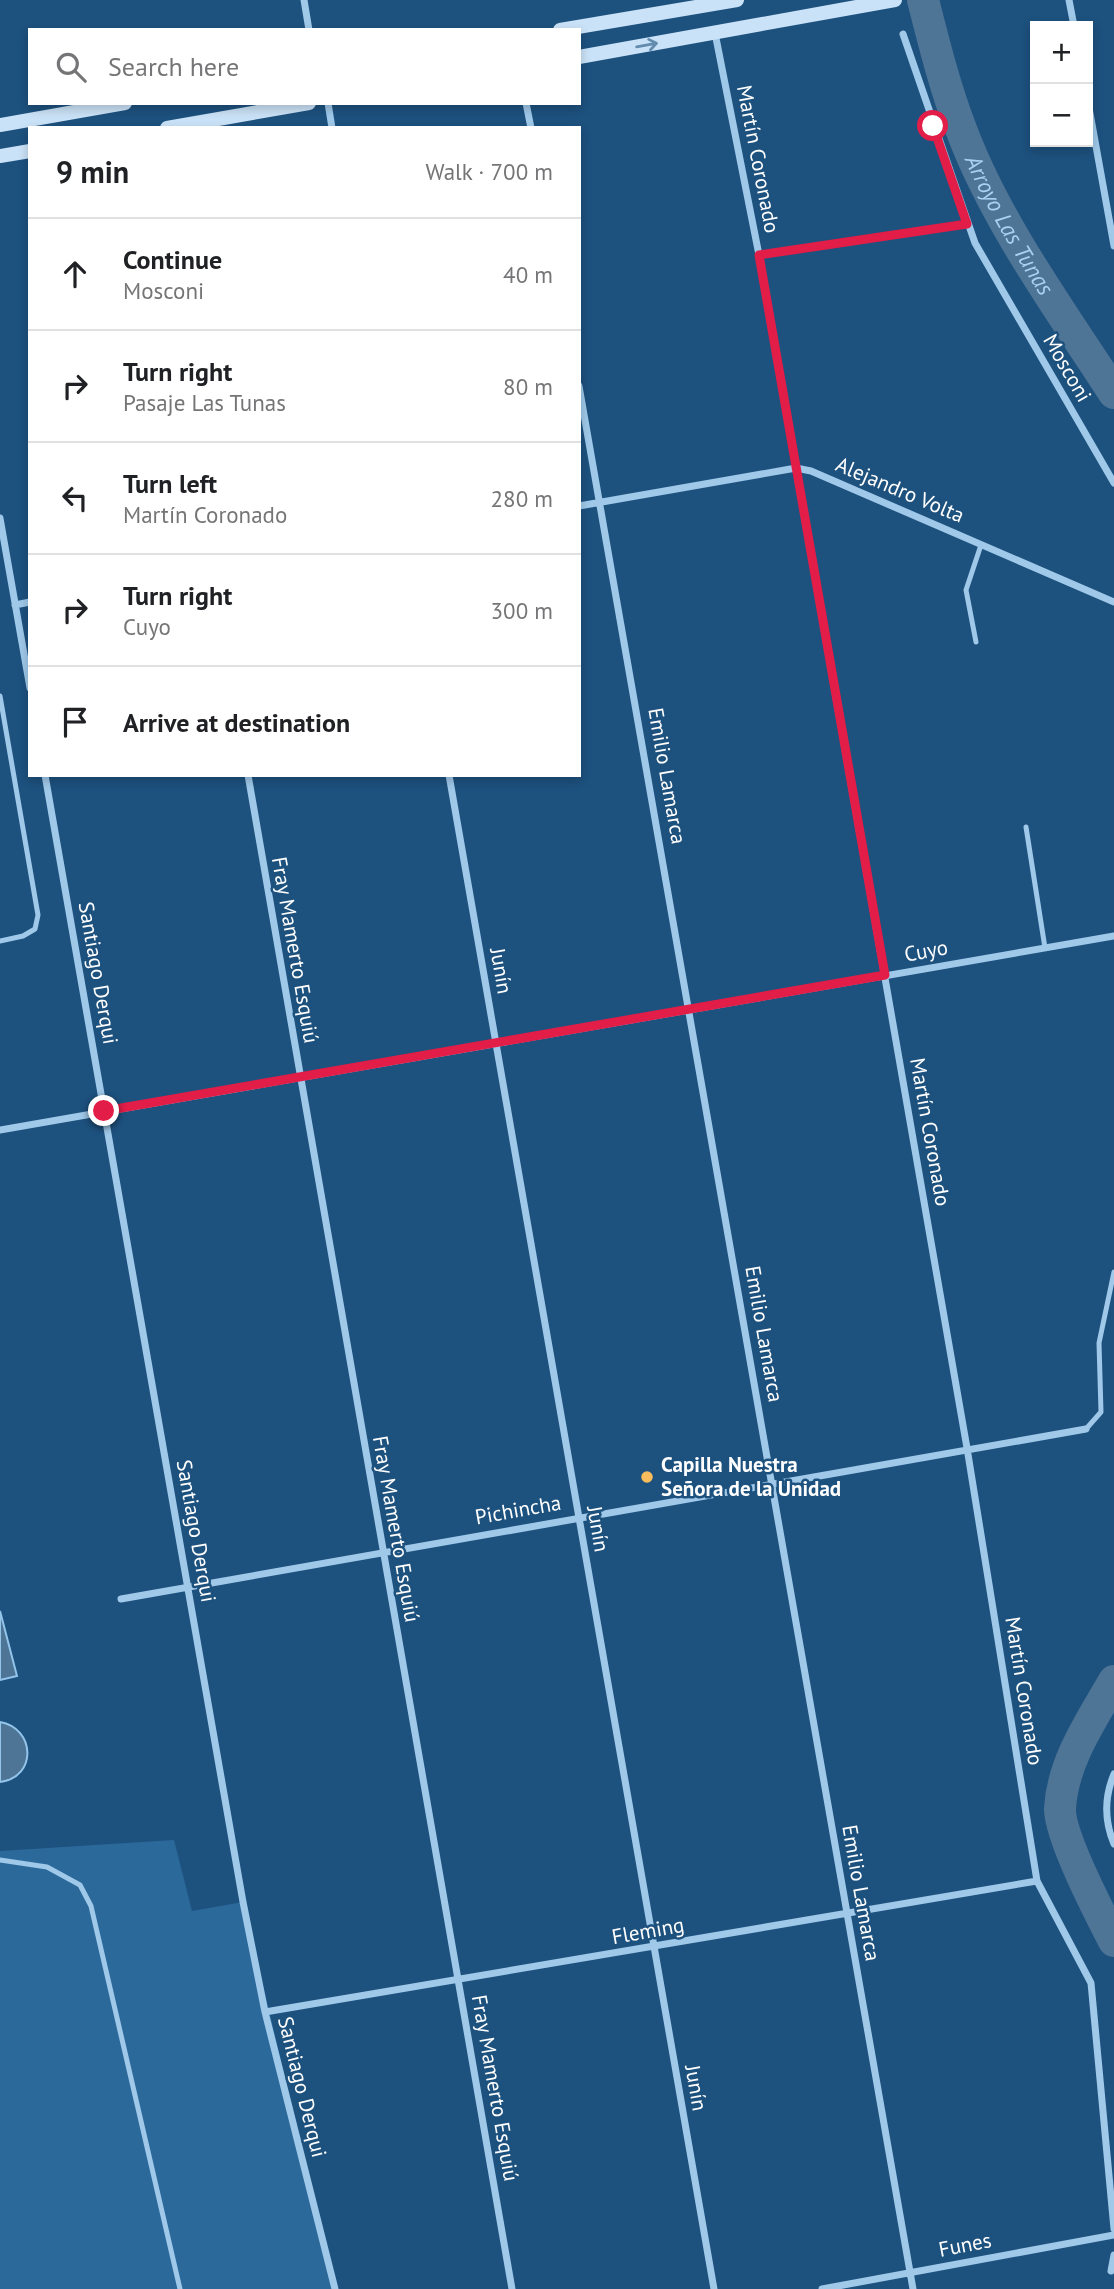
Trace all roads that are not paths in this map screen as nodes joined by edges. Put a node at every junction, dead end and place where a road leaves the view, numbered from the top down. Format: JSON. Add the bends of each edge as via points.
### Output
{"nodes":[{"id":1,"x":304,"y":0,"type":"edge"},
{"id":2,"x":737,"y":0,"type":"edge"},
{"id":3,"x":895,"y":0,"type":"edge"},
{"id":4,"x":1069,"y":0,"type":"edge"},
{"id":5,"x":1073,"y":21,"type":"edge"},
{"id":6,"x":309,"y":28,"type":"edge"},
{"id":7,"x":572,"y":28,"type":"edge"},
{"id":8,"x":715,"y":33,"type":"junction"},
{"id":9,"x":903,"y":34,"type":"dead end"},
{"id":10,"x":581,"y":57,"type":"edge"},
{"id":11,"x":114,"y":105,"type":"edge"},
{"id":12,"x":298,"y":105,"type":"edge"},
{"id":13,"x":328,"y":105,"type":"edge"},
{"id":14,"x":526,"y":105,"type":"edge"},
{"id":15,"x":0,"y":125,"type":"edge"},
{"id":16,"x":178,"y":126,"type":"edge"},
{"id":17,"x":332,"y":126,"type":"edge"},
{"id":18,"x":531,"y":126,"type":"edge"},
{"id":19,"x":1093,"y":130,"type":"edge"},
{"id":20,"x":28,"y":151,"type":"edge"},
{"id":21,"x":0,"y":156,"type":"edge"},
{"id":22,"x":967,"y":224,"type":"junction"},
{"id":23,"x":1114,"y":246,"type":"edge"},
{"id":24,"x":759,"y":255,"type":"junction"},
{"id":25,"x":581,"y":397,"type":"edge"},
{"id":26,"x":796,"y":468,"type":"junction"},
{"id":27,"x":1114,"y":483,"type":"edge"},
{"id":28,"x":601,"y":502,"type":"junction"},
{"id":29,"x":581,"y":506,"type":"edge"},
{"id":30,"x":0,"y":517,"type":"edge"},
{"id":31,"x":981,"y":545,"type":"junction"},
{"id":32,"x":28,"y":602,"type":"edge"},
{"id":33,"x":1114,"y":602,"type":"edge"},
{"id":34,"x":15,"y":605,"type":"junction"},
{"id":35,"x":976,"y":642,"type":"dead end"},
{"id":36,"x":28,"y":677,"type":"edge"},
{"id":37,"x":0,"y":696,"type":"edge"},
{"id":38,"x":45,"y":777,"type":"edge"},
{"id":39,"x":248,"y":777,"type":"edge"},
{"id":40,"x":449,"y":777,"type":"edge"},
{"id":41,"x":1026,"y":828,"type":"dead end"},
{"id":42,"x":1114,"y":936,"type":"edge"},
{"id":43,"x":0,"y":941,"type":"edge"},
{"id":44,"x":1045,"y":948,"type":"junction"},
{"id":45,"x":885,"y":975,"type":"junction"},
{"id":46,"x":690,"y":1009,"type":"junction"},
{"id":47,"x":496,"y":1043,"type":"junction"},
{"id":48,"x":299,"y":1077,"type":"junction"},
{"id":49,"x":104,"y":1111,"type":"junction"},
{"id":50,"x":0,"y":1130,"type":"edge"},
{"id":51,"x":1114,"y":1272,"type":"edge"},
{"id":52,"x":1086,"y":1429,"type":"joint"},
{"id":53,"x":967,"y":1448,"type":"junction"},
{"id":54,"x":772,"y":1483,"type":"junction"},
{"id":55,"x":579,"y":1517,"type":"junction"},
{"id":56,"x":383,"y":1552,"type":"junction"},
{"id":57,"x":187,"y":1587,"type":"junction"},
{"id":58,"x":121,"y":1599,"type":"dead end"},
{"id":59,"x":1114,"y":1774,"type":"edge"},
{"id":60,"x":1114,"y":1844,"type":"edge"},
{"id":61,"x":0,"y":1860,"type":"edge"},
{"id":62,"x":1037,"y":1881,"type":"junction"},
{"id":63,"x":847,"y":1914,"type":"junction"},
{"id":64,"x":654,"y":1947,"type":"junction"},
{"id":65,"x":458,"y":1981,"type":"junction"},
{"id":66,"x":265,"y":2012,"type":"junction"},
{"id":67,"x":1114,"y":2229,"type":"edge"},
{"id":68,"x":1114,"y":2235,"type":"edge"},
{"id":69,"x":1114,"y":2255,"type":"edge"},
{"id":70,"x":1111,"y":2271,"type":"dead end"},
{"id":71,"x":910,"y":2273,"type":"junction"},
{"id":72,"x":180,"y":2289,"type":"edge"},
{"id":73,"x":335,"y":2289,"type":"edge"},
{"id":74,"x":512,"y":2289,"type":"edge"},
{"id":75,"x":714,"y":2289,"type":"edge"},
{"id":76,"x":822,"y":2289,"type":"edge"},
{"id":77,"x":913,"y":2289,"type":"edge"}],
"edges":[{"from":1,"to":6,"type":"street"},
{"from":2,"to":7,"type":"main road"},
{"from":3,"to":8,"type":"main road"},
{"from":4,"to":5,"type":"street"},
{"from":10,"to":8,"type":"main road","one_way":true},
{"from":8,"to":24,"type":"street","name":"Martín Coronado"},
{"from":9,"to":22,"type":"street","name":"Mosconi"},
{"from":11,"to":15,"type":"main road"},
{"from":12,"to":16,"type":"main road"},
{"from":13,"to":17,"type":"street"},
{"from":14,"to":18,"type":"street"},
{"from":19,"to":23,"type":"street"},
{"from":20,"to":21,"type":"main road"},
{"from":22,"to":24,"type":"street"},
{"from":22,"to":27,"type":"street","name":"Mosconi"},
{"from":24,"to":26,"type":"street","name":"Martín Coronado"},
{"from":25,"to":28,"type":"street","name":"Emilio Lamarca"},
{"from":26,"to":28,"type":"street","name":"Alejandro Volta"},
{"from":26,"to":31,"type":"street","name":"Alejandro Volta"},
{"from":26,"to":45,"type":"street","name":"Martín Coronado"},
{"from":28,"to":29,"type":"street","name":"Alejandro Volta"},
{"from":28,"to":46,"type":"street","name":"Emilio Lamarca"},
{"from":30,"to":34,"type":"street"},
{"from":31,"to":33,"type":"street","name":"Alejandro Volta"},
{"from":31,"to":35,"type":"lane","via":[[966,590]]},
{"from":32,"to":34,"type":"street"},
{"from":34,"to":36,"type":"street"},
{"from":37,"to":43,"type":"lane","via":[[38,915],[35,929]]},
{"from":38,"to":49,"type":"street","name":"Santiago Derqui"},
{"from":39,"to":48,"type":"street","name":"Fray Mamerto Esquiú"},
{"from":40,"to":47,"type":"street","name":"Junín"},
{"from":41,"to":44,"type":"lane"},
{"from":42,"to":44,"type":"street","name":"Cuyo"},
{"from":44,"to":45,"type":"street","name":"Cuyo"},
{"from":45,"to":46,"type":"street","name":"Cuyo"},
{"from":45,"to":53,"type":"street","name":"Martín Coronado"},
{"from":46,"to":47,"type":"street","name":"Cuyo"},
{"from":46,"to":54,"type":"street","name":"Emilio Lamarca"},
{"from":47,"to":48,"type":"street","name":"Cuyo"},
{"from":47,"to":55,"type":"street","name":"Junín"},
{"from":48,"to":49,"type":"street","name":"Cuyo"},
{"from":48,"to":56,"type":"street","name":"Fray Mamerto Esquiú"},
{"from":49,"to":50,"type":"street","name":"Cuyo"},
{"from":49,"to":57,"type":"street","name":"Santiago Derqui"},
{"from":51,"to":52,"type":"lane","via":[[1099,1343],[1101,1412]]},
{"from":52,"to":53,"type":"street","name":"Pichincha"},
{"from":53,"to":54,"type":"street","name":"Pichincha"},
{"from":53,"to":62,"type":"street","name":"Martín Coronado"},
{"from":54,"to":55,"type":"street","name":"Pichincha"},
{"from":54,"to":63,"type":"street","name":"Emilio Lamarca"},
{"from":55,"to":56,"type":"street","name":"Pichincha"},
{"from":55,"to":64,"type":"street","name":"Junín"},
{"from":56,"to":57,"type":"street","name":"Pichincha"},
{"from":56,"to":65,"type":"street","name":"Fray Mamerto Esquiú"},
{"from":57,"to":58,"type":"street","name":"Pichincha"},
{"from":57,"to":66,"type":"street","name":"Santiago Derqui"},
{"from":59,"to":60,"type":"street","via":[[1106,1818]]},
{"from":61,"to":72,"type":"lane","via":[[47,1867],[80,1885],[91,1906]]},
{"from":62,"to":63,"type":"street","name":"Fleming"},
{"from":62,"to":67,"type":"street","name":"Martín Coronado","via":[[1091,1983]]},
{"from":63,"to":64,"type":"street","name":"Fleming"},
{"from":63,"to":71,"type":"street","name":"Emilio Lamarca"},
{"from":64,"to":65,"type":"street","name":"Fleming"},
{"from":64,"to":75,"type":"street","name":"Junín"},
{"from":65,"to":66,"type":"street","name":"Fleming"},
{"from":65,"to":74,"type":"street","name":"Fray Mamerto Esquiú"},
{"from":66,"to":73,"type":"street","name":"Santiago Derqui"},
{"from":68,"to":71,"type":"street","name":"Funes"},
{"from":69,"to":70,"type":"street"},
{"from":71,"to":76,"type":"street","name":"Funes"},
{"from":71,"to":77,"type":"street","name":"Emilio Lamarca"}]}
